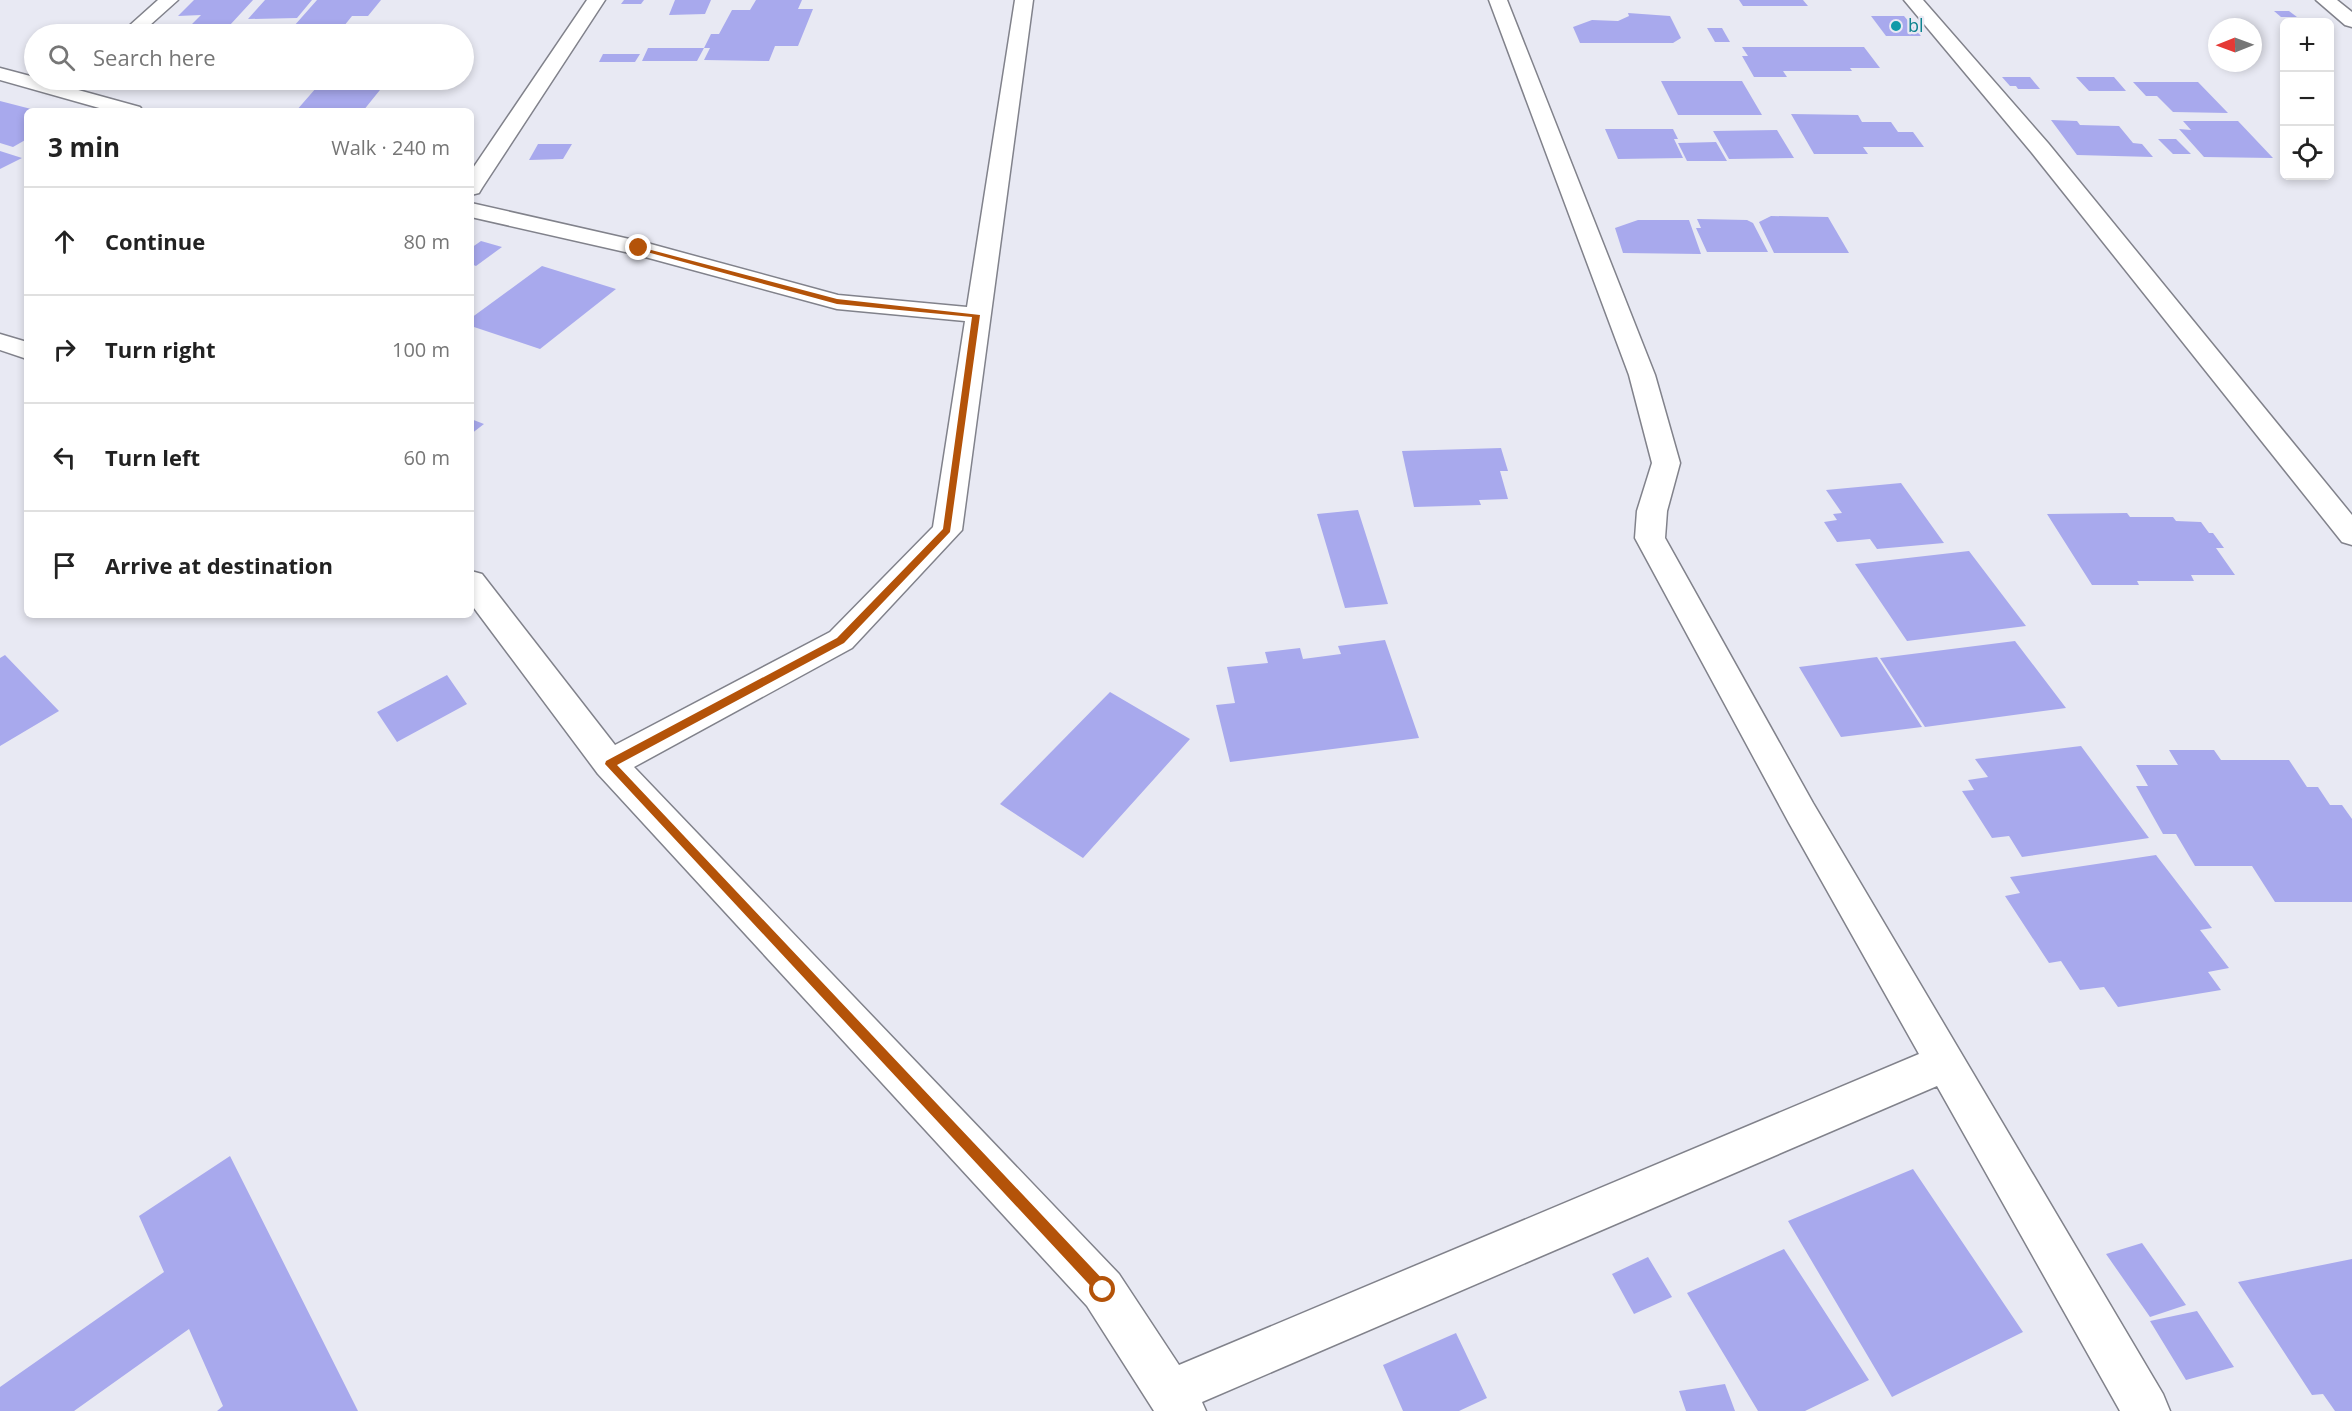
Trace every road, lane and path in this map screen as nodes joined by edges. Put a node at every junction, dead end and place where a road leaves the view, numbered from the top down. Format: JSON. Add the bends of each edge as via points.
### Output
{"nodes":[{"id":1,"x":169,"y":0,"type":"edge"},
{"id":2,"x":596,"y":0,"type":"edge"},
{"id":3,"x":1024,"y":0,"type":"edge"},
{"id":4,"x":1498,"y":0,"type":"edge"},
{"id":5,"x":1913,"y":0,"type":"edge"},
{"id":6,"x":2325,"y":0,"type":"edge"},
{"id":7,"x":2352,"y":21,"type":"edge"},
{"id":8,"x":141,"y":24,"type":"edge"},
{"id":9,"x":0,"y":74,"type":"edge"},
{"id":10,"x":24,"y":78,"type":"edge"},
{"id":11,"x":82,"y":90,"type":"edge"},
{"id":12,"x":126,"y":108,"type":"edge"},
{"id":13,"x":474,"y":183,"type":"edge"},
{"id":14,"x":474,"y":211,"type":"edge"},
{"id":15,"x":976,"y":315,"type":"junction"},
{"id":16,"x":0,"y":342,"type":"edge"},
{"id":17,"x":24,"y":350,"type":"edge"},
{"id":18,"x":2352,"y":535,"type":"edge"},
{"id":19,"x":474,"y":586,"type":"edge"},
{"id":20,"x":610,"y":764,"type":"junction"},
{"id":21,"x":1944,"y":1063,"type":"junction"},
{"id":22,"x":1176,"y":1402,"type":"edge"},
{"id":23,"x":2146,"y":1411,"type":"edge"}],
"edges":[{"from":1,"to":8,"type":"street"},
{"from":2,"to":13,"type":"street"},
{"from":3,"to":15,"type":"street"},
{"from":4,"to":21,"type":"street","via":[[1641,375],[1660,441],[1666,463],[1652,511],[1650,538]]},
{"from":5,"to":18,"type":"street","via":[[2040,148]]},
{"from":6,"to":7,"type":"street"},
{"from":9,"to":10,"type":"street"},
{"from":11,"to":12,"type":"street"},
{"from":14,"to":15,"type":"street","via":[[639,248],[837,302]]},
{"from":15,"to":20,"type":"street","via":[[947,530],[841,640]]},
{"from":16,"to":17,"type":"street"},
{"from":19,"to":20,"type":"street"},
{"from":20,"to":22,"type":"street","via":[[1103,1290]]},
{"from":21,"to":22,"type":"street"},
{"from":21,"to":23,"type":"street"}]}
